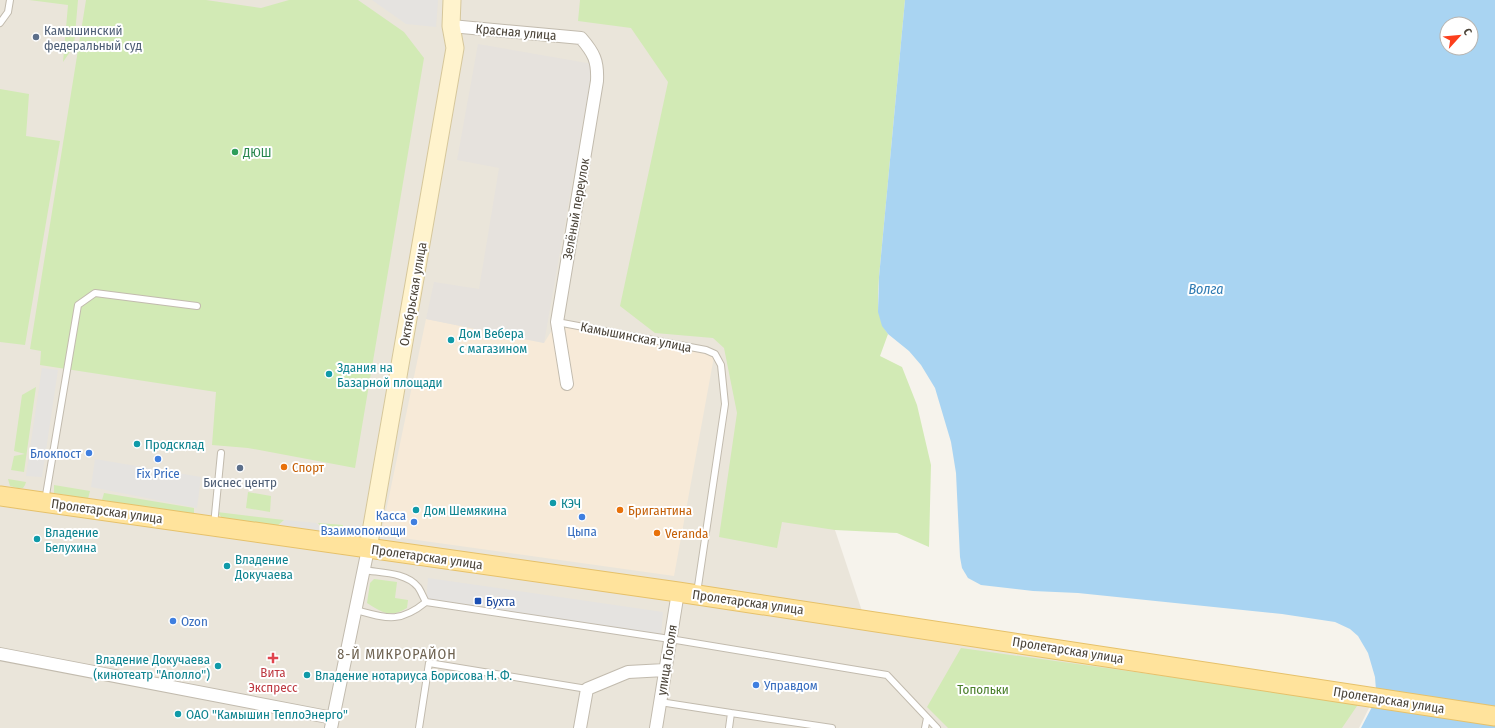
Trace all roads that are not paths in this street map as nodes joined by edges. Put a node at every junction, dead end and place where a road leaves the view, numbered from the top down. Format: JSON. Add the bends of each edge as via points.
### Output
{"nodes":[{"id":1,"x":10,"y":0,"type":"edge"},
{"id":2,"x":452,"y":0,"type":"edge"},
{"id":3,"x":0,"y":23,"type":"edge"},
{"id":4,"x":451,"y":26,"type":"junction"},
{"id":5,"x":582,"y":38,"type":"joint"},
{"id":6,"x":197,"y":306,"type":"dead end"},
{"id":7,"x":557,"y":322,"type":"junction"},
{"id":8,"x":567,"y":384,"type":"dead end"},
{"id":9,"x":221,"y":453,"type":"dead end"},
{"id":10,"x":0,"y":496,"type":"edge"},
{"id":11,"x":45,"y":503,"type":"junction"},
{"id":12,"x":214,"y":527,"type":"junction"},
{"id":13,"x":368,"y":548,"type":"junction"},
{"id":14,"x":364,"y":570,"type":"junction"},
{"id":15,"x":678,"y":592,"type":"junction"},
{"id":16,"x":696,"y":594,"type":"junction"},
{"id":17,"x":426,"y":602,"type":"junction"},
{"id":18,"x":356,"y":610,"type":"junction"},
{"id":19,"x":670,"y":639,"type":"junction"},
{"id":20,"x":0,"y":654,"type":"edge"},
{"id":21,"x":665,"y":670,"type":"junction"},
{"id":22,"x":587,"y":689,"type":"junction"},
{"id":23,"x":660,"y":702,"type":"junction"},
{"id":24,"x":731,"y":713,"type":"junction"},
{"id":25,"x":1495,"y":716,"type":"edge"},
{"id":26,"x":927,"y":718,"type":"junction"},
{"id":27,"x":332,"y":723,"type":"edge"},
{"id":28,"x":419,"y":728,"type":"edge"},
{"id":29,"x":580,"y":728,"type":"edge"},
{"id":30,"x":656,"y":728,"type":"edge"},
{"id":31,"x":729,"y":728,"type":"edge"},
{"id":32,"x":832,"y":728,"type":"edge"},
{"id":33,"x":925,"y":728,"type":"edge"},
{"id":34,"x":937,"y":728,"type":"edge"}],
"edges":[{"from":1,"to":3,"type":"lane","via":[[8,12]]},
{"from":2,"to":4,"type":"street","name":"Октябрьская улица"},
{"from":4,"to":5,"type":"street","name":"Красная улица"},
{"from":4,"to":13,"type":"street","name":"Октябрьская улица","via":[[455,48]]},
{"from":5,"to":7,"type":"street","name":"Зелёный переулок","via":[[592,50],[598,66],[597,81]]},
{"from":6,"to":11,"type":"lane","via":[[95,293],[78,305]]},
{"from":7,"to":8,"type":"street","name":"Зелёный переулок"},
{"from":7,"to":16,"type":"lane","name":"Камышинская улица","via":[[706,350],[715,354],[721,365],[725,404]]},
{"from":9,"to":12,"type":"lane"},
{"from":10,"to":11,"type":"main road","name":"Пролетарская улица"},
{"from":11,"to":12,"type":"main road","name":"Пролетарская улица"},
{"from":12,"to":13,"type":"main road","name":"Пролетарская улица"},
{"from":13,"to":14,"type":"street","name":"Октябрьская улица"},
{"from":13,"to":15,"type":"main road","name":"Пролетарская улица"},
{"from":14,"to":17,"type":"lane","via":[[408,578],[418,587]]},
{"from":14,"to":18,"type":"street","name":"Октябрьская улица"},
{"from":15,"to":16,"type":"main road","name":"Пролетарская улица"},
{"from":15,"to":19,"type":"street","name":"улица Гоголя"},
{"from":16,"to":25,"type":"main road","name":"Пролетарская улица"},
{"from":17,"to":18,"type":"lane","via":[[415,611],[400,617],[387,618]]},
{"from":17,"to":19,"type":"lane"},
{"from":18,"to":27,"type":"street","name":"Октябрьская улица"},
{"from":19,"to":21,"type":"street","name":"улица Гоголя"},
{"from":19,"to":26,"type":"lane","via":[[887,675]]},
{"from":20,"to":27,"type":"street"},
{"from":21,"to":22,"type":"street","via":[[628,672]]},
{"from":21,"to":23,"type":"street","name":"улица Гоголя"},
{"from":22,"to":28,"type":"lane","via":[[429,663]]},
{"from":22,"to":29,"type":"street"},
{"from":23,"to":24,"type":"lane"},
{"from":23,"to":30,"type":"street","name":"улица Гоголя"},
{"from":24,"to":31,"type":"lane"},
{"from":24,"to":32,"type":"lane"},
{"from":26,"to":33,"type":"lane"},
{"from":26,"to":34,"type":"lane"}]}
